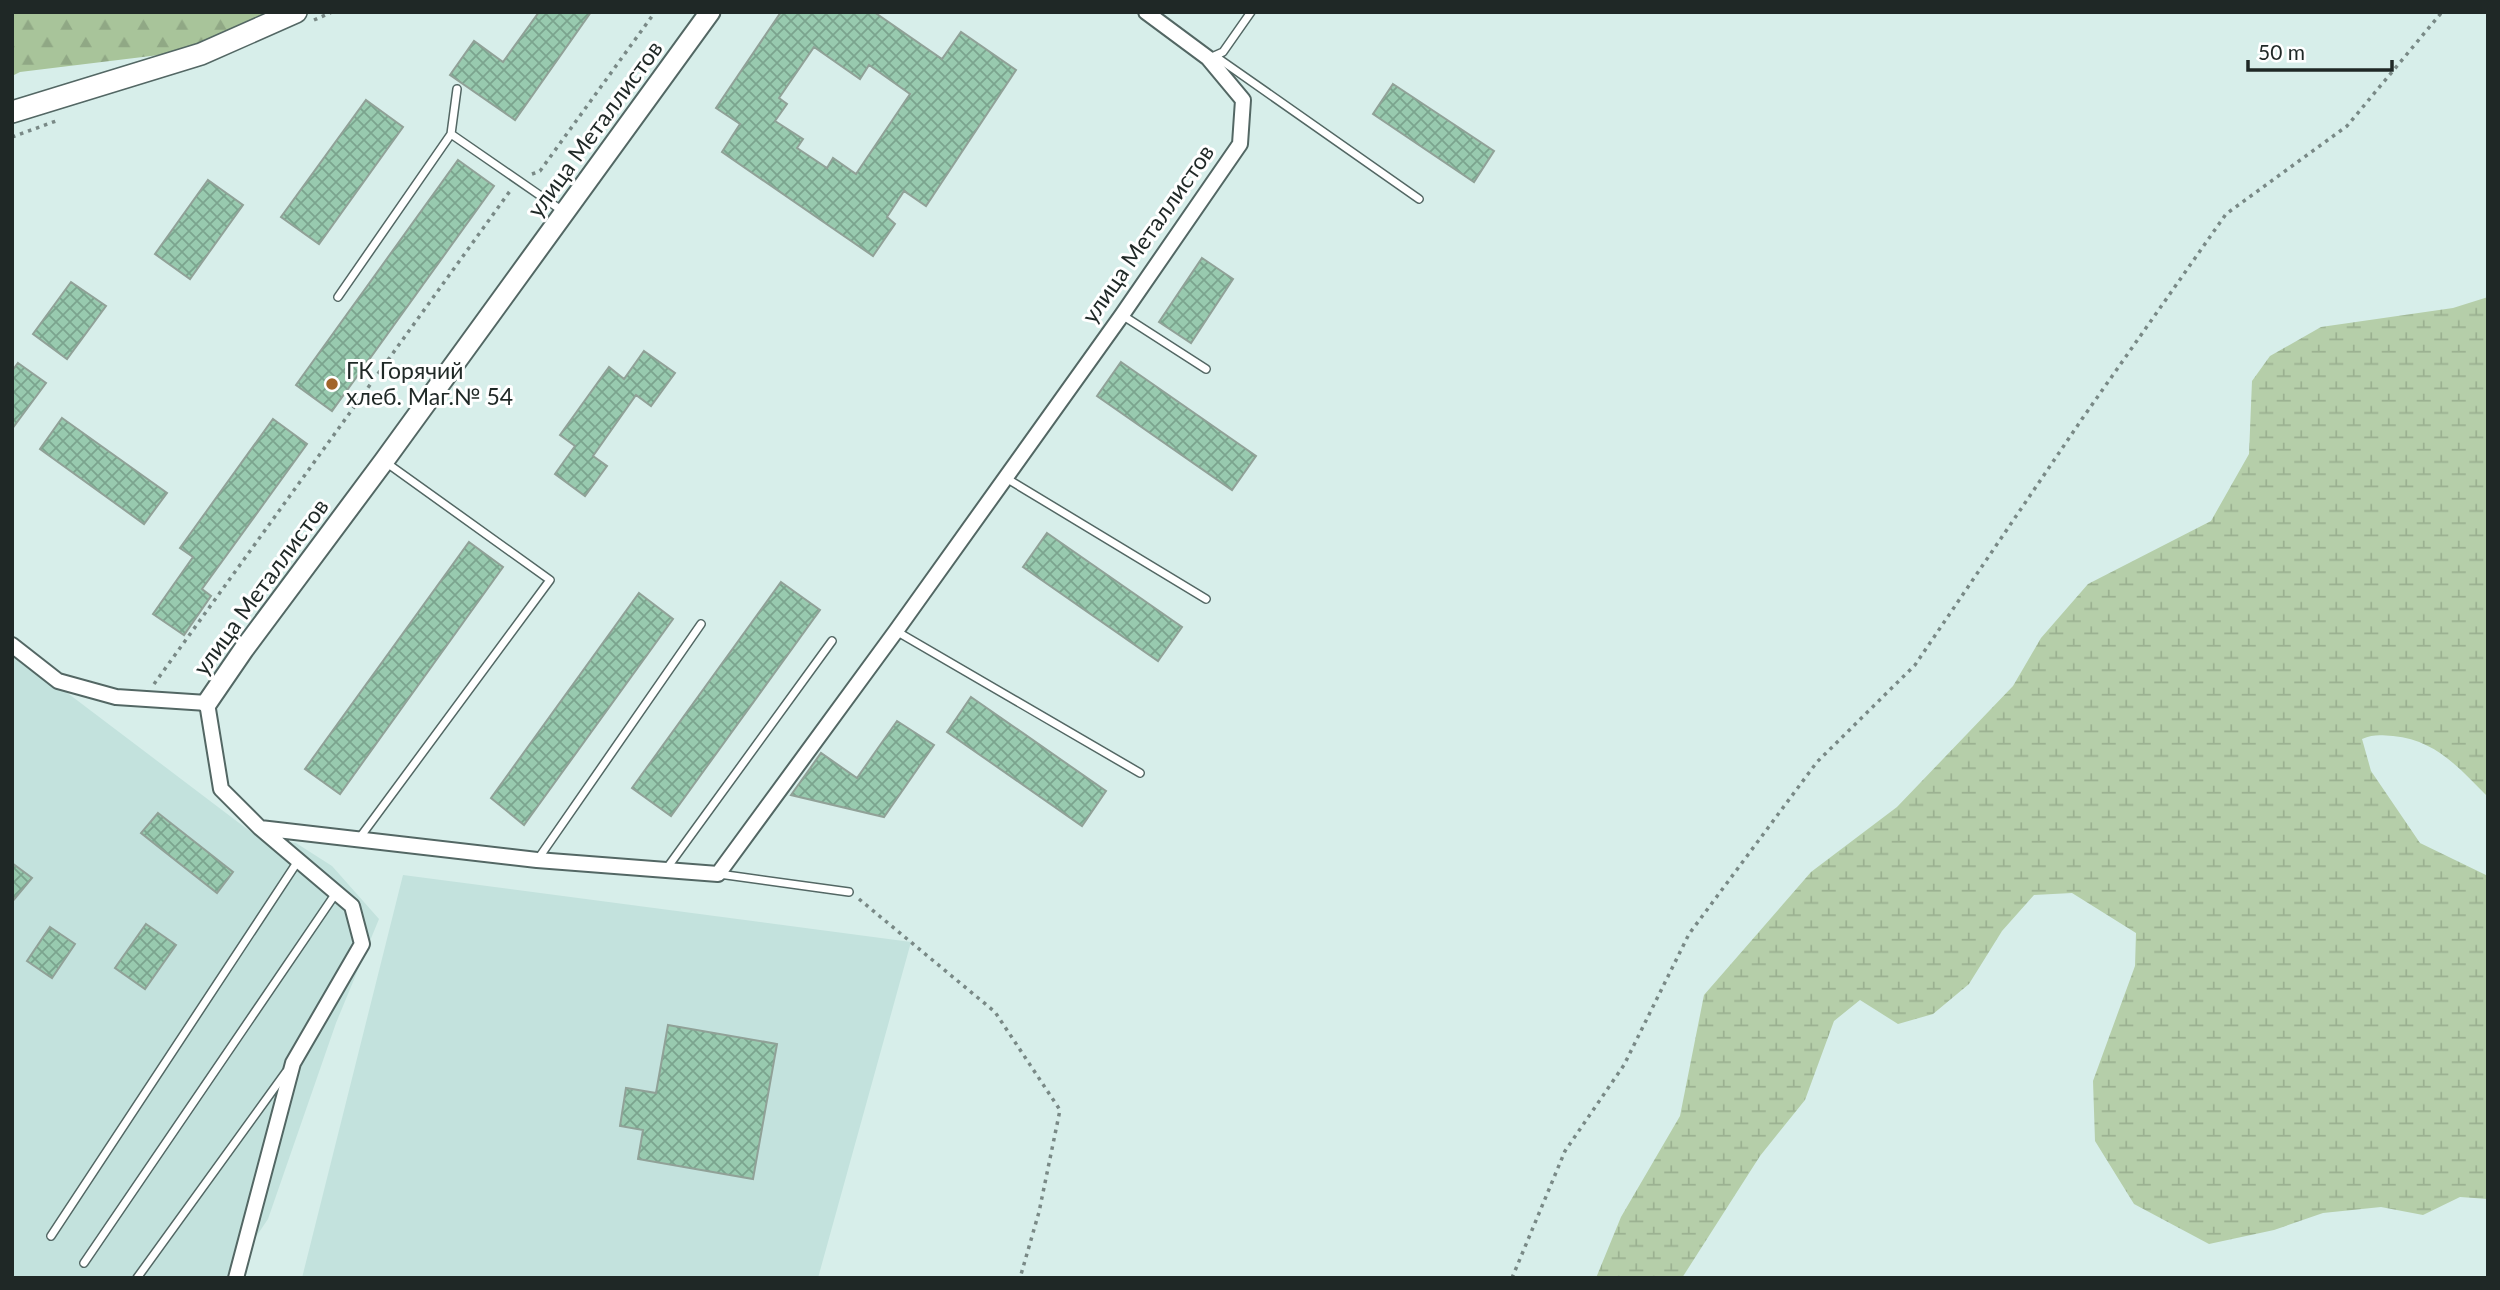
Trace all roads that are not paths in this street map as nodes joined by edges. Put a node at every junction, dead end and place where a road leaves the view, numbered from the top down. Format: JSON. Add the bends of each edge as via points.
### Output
{"nodes":[{"id":1,"x":296,"y":12,"type":"edge"},
{"id":2,"x":710,"y":12,"type":"edge"},
{"id":3,"x":1146,"y":12,"type":"edge"},
{"id":4,"x":1251,"y":12,"type":"edge"},
{"id":5,"x":1212,"y":57,"type":"junction"},
{"id":6,"x":457,"y":89,"type":"dead end"},
{"id":7,"x":12,"y":112,"type":"edge"},
{"id":8,"x":451,"y":134,"type":"junction"},
{"id":9,"x":1419,"y":199,"type":"dead end"},
{"id":10,"x":565,"y":212,"type":"junction"},
{"id":11,"x":338,"y":297,"type":"dead end"},
{"id":12,"x":1122,"y":316,"type":"junction"},
{"id":13,"x":1206,"y":369,"type":"dead end"},
{"id":14,"x":384,"y":461,"type":"junction"},
{"id":15,"x":1005,"y":477,"type":"junction"},
{"id":16,"x":1206,"y":599,"type":"dead end"},
{"id":17,"x":701,"y":624,"type":"dead end"},
{"id":18,"x":896,"y":631,"type":"junction"},
{"id":19,"x":832,"y":641,"type":"dead end"},
{"id":20,"x":12,"y":645,"type":"edge"},
{"id":21,"x":207,"y":703,"type":"junction"},
{"id":22,"x":1140,"y":774,"type":"dead end"},
{"id":23,"x":260,"y":828,"type":"junction"},
{"id":24,"x":358,"y":841,"type":"junction"},
{"id":25,"x":537,"y":860,"type":"junction"},
{"id":26,"x":298,"y":861,"type":"junction"},
{"id":27,"x":667,"y":869,"type":"junction"},
{"id":28,"x":718,"y":874,"type":"junction"},
{"id":29,"x":849,"y":892,"type":"road end"},
{"id":30,"x":337,"y":893,"type":"junction"},
{"id":31,"x":293,"y":1063,"type":"junction"},
{"id":32,"x":51,"y":1236,"type":"dead end"},
{"id":33,"x":84,"y":1263,"type":"dead end"},
{"id":34,"x":137,"y":1278,"type":"edge"},
{"id":35,"x":236,"y":1278,"type":"edge"}],
"edges":[{"from":1,"to":7,"type":"main road","via":[[201,54]]},
{"from":2,"to":10,"type":"street","name":"улица Металлистов"},
{"from":3,"to":5,"type":"street","name":"улица Металлистов"},
{"from":4,"to":5,"type":"lane","via":[[1223,52]]},
{"from":5,"to":9,"type":"lane"},
{"from":5,"to":12,"type":"street","name":"улица Металлистов","via":[[1243,100],[1240,144]]},
{"from":6,"to":8,"type":"lane"},
{"from":8,"to":10,"type":"lane"},
{"from":8,"to":11,"type":"lane"},
{"from":10,"to":14,"type":"street","name":"улица Металлистов"},
{"from":12,"to":13,"type":"lane"},
{"from":12,"to":15,"type":"street","name":"улица Металлистов"},
{"from":14,"to":21,"type":"street","name":"улица Металлистов"},
{"from":14,"to":24,"type":"lane","via":[[550,580]]},
{"from":15,"to":16,"type":"lane"},
{"from":15,"to":18,"type":"street","name":"улица Металлистов"},
{"from":17,"to":25,"type":"lane"},
{"from":18,"to":22,"type":"lane"},
{"from":18,"to":28,"type":"street","name":"улица Металлистов"},
{"from":19,"to":27,"type":"lane"},
{"from":20,"to":21,"type":"street","via":[[58,681],[116,697]]},
{"from":21,"to":23,"type":"street","name":"улица Металлистов","via":[[221,789]]},
{"from":23,"to":24,"type":"street"},
{"from":23,"to":26,"type":"street","name":"улица Металлистов"},
{"from":24,"to":25,"type":"street"},
{"from":25,"to":27,"type":"street"},
{"from":26,"to":30,"type":"street","name":"улица Металлистов"},
{"from":26,"to":32,"type":"lane"},
{"from":27,"to":28,"type":"street"},
{"from":28,"to":29,"type":"lane"},
{"from":30,"to":31,"type":"street","name":"улица Металлистов","via":[[352,906],[362,944]]},
{"from":30,"to":33,"type":"lane"},
{"from":31,"to":34,"type":"lane"},
{"from":31,"to":35,"type":"street","name":"улица Металлистов"}]}
